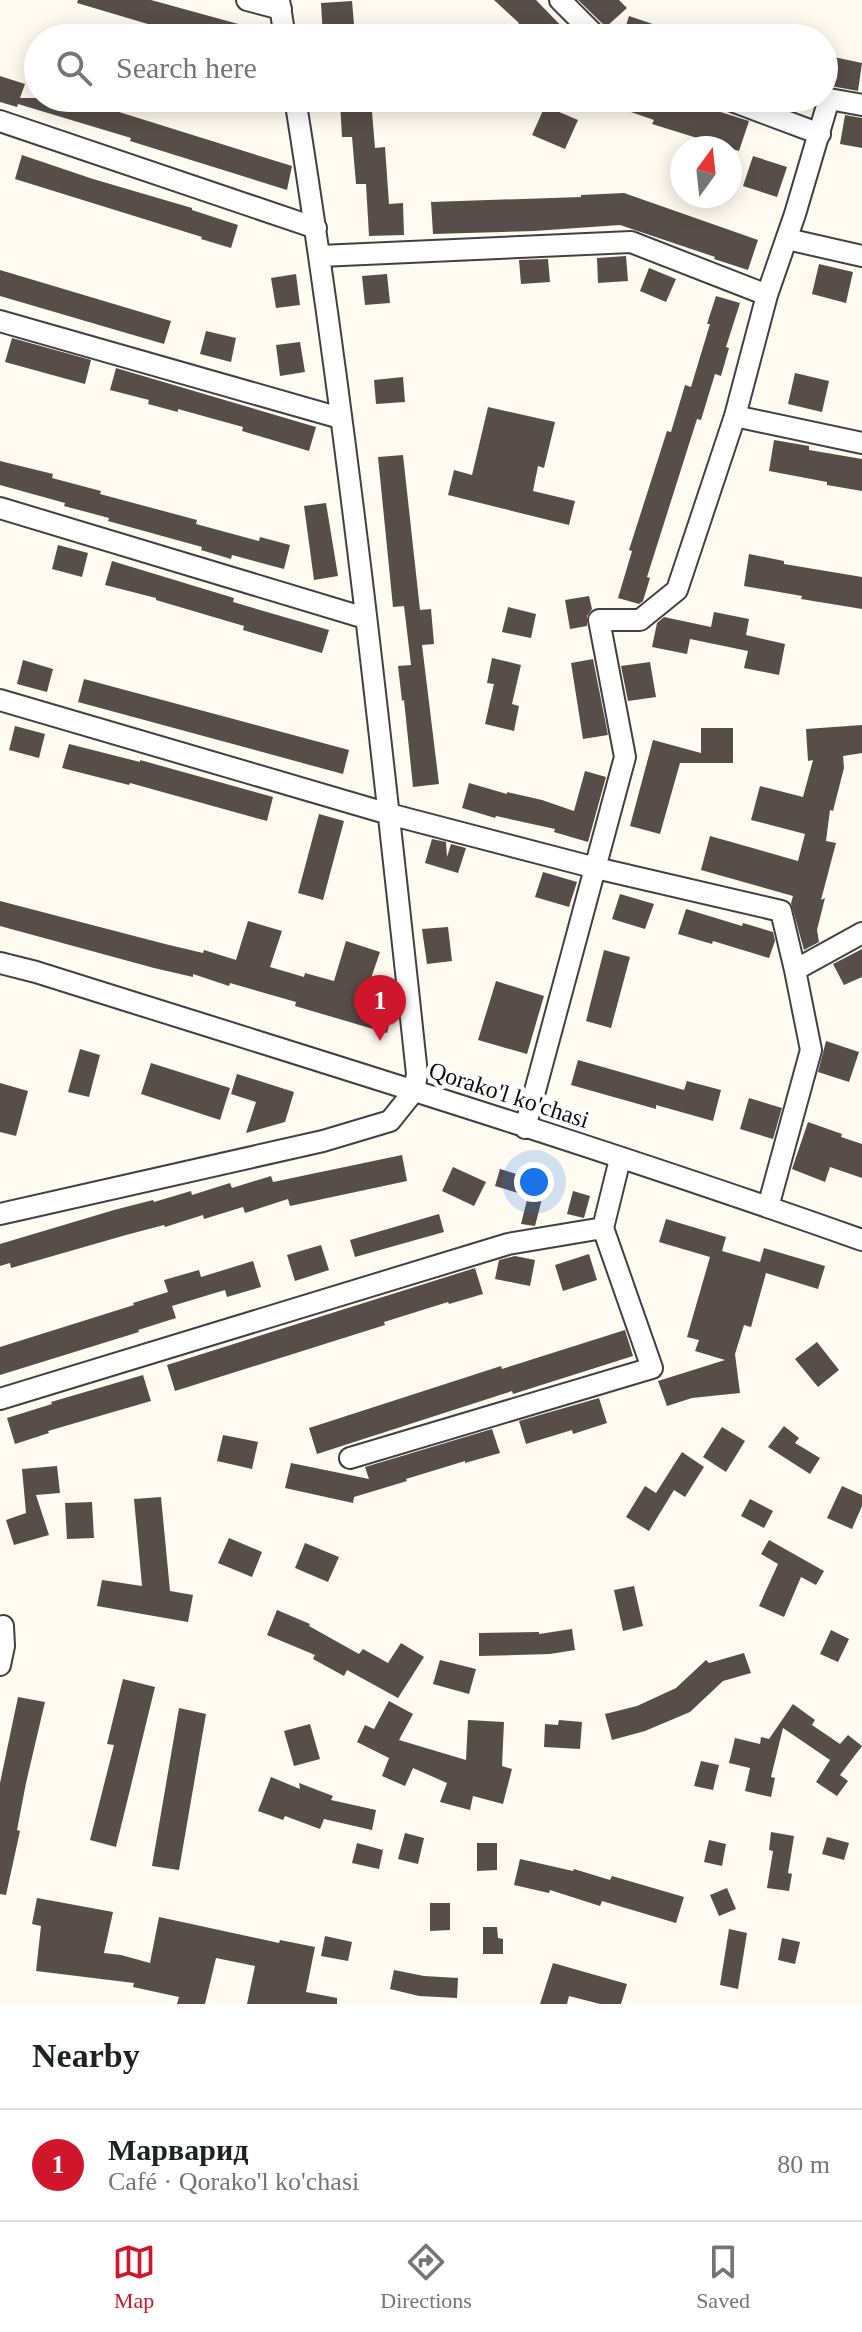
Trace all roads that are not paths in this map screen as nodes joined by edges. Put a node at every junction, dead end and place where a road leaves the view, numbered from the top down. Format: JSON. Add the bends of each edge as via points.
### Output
{"nodes":[{"id":1,"x":247,"y":0,"type":"edge"},
{"id":2,"x":560,"y":0,"type":"edge"},
{"id":3,"x":280,"y":5,"type":"edge"},
{"id":4,"x":584,"y":24,"type":"edge"},
{"id":5,"x":838,"y":101,"type":"edge"},
{"id":6,"x":862,"y":105,"type":"edge"},
{"id":7,"x":297,"y":112,"type":"edge"},
{"id":8,"x":761,"y":112,"type":"edge"},
{"id":9,"x":826,"y":112,"type":"edge"},
{"id":10,"x":0,"y":121,"type":"edge"},
{"id":11,"x":820,"y":134,"type":"junction"},
{"id":12,"x":316,"y":228,"type":"junction"},
{"id":13,"x":787,"y":239,"type":"junction"},
{"id":14,"x":320,"y":256,"type":"junction"},
{"id":15,"x":862,"y":256,"type":"edge"},
{"id":16,"x":767,"y":295,"type":"junction"},
{"id":17,"x":0,"y":321,"type":"edge"},
{"id":18,"x":735,"y":416,"type":"junction"},
{"id":19,"x":340,"y":418,"type":"junction"},
{"id":20,"x":862,"y":443,"type":"edge"},
{"id":21,"x":0,"y":508,"type":"edge"},
{"id":22,"x":365,"y":618,"type":"junction"},
{"id":23,"x":0,"y":700,"type":"edge"},
{"id":24,"x":389,"y":814,"type":"junction"},
{"id":25,"x":596,"y":868,"type":"junction"},
{"id":26,"x":862,"y":933,"type":"edge"},
{"id":27,"x":0,"y":963,"type":"edge"},
{"id":28,"x":795,"y":970,"type":"junction"},
{"id":29,"x":414,"y":1091,"type":"junction"},
{"id":30,"x":525,"y":1128,"type":"junction"},
{"id":31,"x":620,"y":1159,"type":"junction"},
{"id":32,"x":768,"y":1207,"type":"junction"},
{"id":33,"x":0,"y":1214,"type":"edge"},
{"id":34,"x":603,"y":1228,"type":"junction"},
{"id":35,"x":862,"y":1240,"type":"edge"},
{"id":36,"x":0,"y":1399,"type":"edge"},
{"id":37,"x":350,"y":1458,"type":"dead end"},
{"id":38,"x":0,"y":1627,"type":"edge"},
{"id":39,"x":0,"y":1665,"type":"edge"}],
"edges":[{"from":1,"to":3,"type":"street"},
{"from":2,"to":4,"type":"street"},
{"from":5,"to":6,"type":"street"},
{"from":7,"to":12,"type":"street"},
{"from":8,"to":11,"type":"street"},
{"from":9,"to":11,"type":"street"},
{"from":10,"to":12,"type":"street"},
{"from":11,"to":13,"type":"street"},
{"from":12,"to":14,"type":"street"},
{"from":13,"to":15,"type":"street"},
{"from":13,"to":16,"type":"street"},
{"from":14,"to":16,"type":"street","via":[[631,242]]},
{"from":14,"to":19,"type":"street"},
{"from":16,"to":18,"type":"street"},
{"from":17,"to":19,"type":"street"},
{"from":18,"to":20,"type":"street"},
{"from":18,"to":25,"type":"street","via":[[677,590],[640,620],[599,620],[625,757]]},
{"from":19,"to":22,"type":"street"},
{"from":21,"to":22,"type":"street"},
{"from":22,"to":24,"type":"street"},
{"from":23,"to":24,"type":"street"},
{"from":24,"to":25,"type":"street"},
{"from":24,"to":29,"type":"street","via":[[417,1074]]},
{"from":25,"to":28,"type":"street","via":[[781,911]]},
{"from":25,"to":30,"type":"street"},
{"from":26,"to":28,"type":"street"},
{"from":27,"to":29,"type":"street","name":"Qorako'l ko'chasi"},
{"from":28,"to":32,"type":"street","via":[[811,1050]]},
{"from":29,"to":30,"type":"street","name":"Qorako'l ko'chasi"},
{"from":29,"to":33,"type":"street","via":[[390,1121],[323,1141]]},
{"from":30,"to":31,"type":"street","name":"Qorako'l ko'chasi"},
{"from":31,"to":32,"type":"street","name":"Qorako'l ko'chasi"},
{"from":31,"to":34,"type":"street"},
{"from":32,"to":35,"type":"street","name":"Qorako'l ko'chasi"},
{"from":34,"to":36,"type":"street","via":[[508,1244]]},
{"from":34,"to":37,"type":"street","via":[[652,1368]]},
{"from":38,"to":39,"type":"street"}]}
